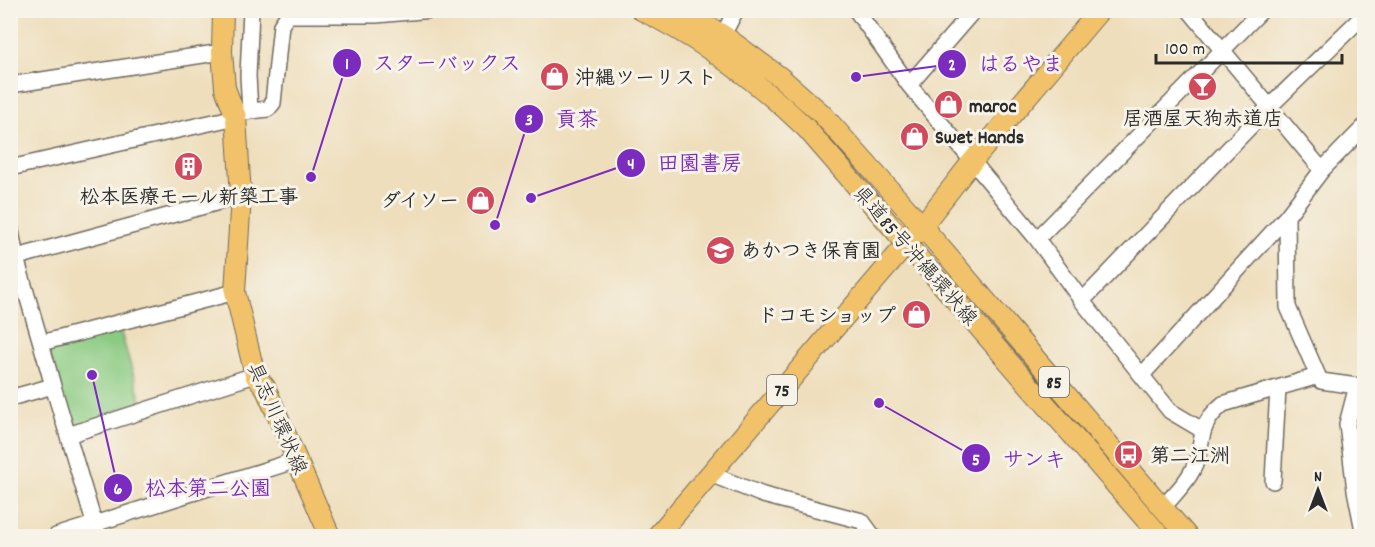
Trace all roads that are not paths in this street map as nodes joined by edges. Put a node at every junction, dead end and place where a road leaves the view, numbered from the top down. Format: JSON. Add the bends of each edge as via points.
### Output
{"nodes":[{"id":1,"x":223,"y":10,"type":"edge"},
{"id":2,"x":251,"y":10,"type":"edge"},
{"id":3,"x":432,"y":10,"type":"edge"},
{"id":4,"x":641,"y":10,"type":"edge"},
{"id":5,"x":681,"y":10,"type":"edge"},
{"id":6,"x":736,"y":10,"type":"edge"},
{"id":7,"x":856,"y":10,"type":"edge"},
{"id":8,"x":974,"y":10,"type":"edge"},
{"id":9,"x":1100,"y":10,"type":"edge"},
{"id":10,"x":1189,"y":10,"type":"edge"},
{"id":11,"x":1262,"y":10,"type":"edge"},
{"id":12,"x":336,"y":12,"type":"edge"},
{"id":13,"x":1365,"y":15,"type":"edge"},
{"id":14,"x":723,"y":35,"type":"junction"},
{"id":15,"x":1221,"y":50,"type":"junction"},
{"id":16,"x":222,"y":52,"type":"junction"},
{"id":17,"x":10,"y":85,"type":"edge"},
{"id":18,"x":909,"y":85,"type":"junction"},
{"id":19,"x":1268,"y":108,"type":"junction"},
{"id":20,"x":240,"y":114,"type":"junction"},
{"id":21,"x":1365,"y":127,"type":"edge"},
{"id":22,"x":971,"y":163,"type":"junction"},
{"id":23,"x":10,"y":168,"type":"edge"},
{"id":24,"x":1322,"y":170,"type":"junction"},
{"id":25,"x":241,"y":196,"type":"junction"},
{"id":26,"x":1287,"y":216,"type":"junction"},
{"id":27,"x":10,"y":226,"type":"edge"},
{"id":28,"x":922,"y":226,"type":"junction"},
{"id":29,"x":1037,"y":239,"type":"junction"},
{"id":30,"x":906,"y":244,"type":"junction"},
{"id":31,"x":13,"y":258,"type":"edge"},
{"id":32,"x":235,"y":292,"type":"junction"},
{"id":33,"x":1082,"y":301,"type":"junction"},
{"id":34,"x":41,"y":343,"type":"junction"},
{"id":35,"x":255,"y":375,"type":"junction"},
{"id":36,"x":1142,"y":375,"type":"junction"},
{"id":37,"x":1318,"y":376,"type":"junction"},
{"id":38,"x":53,"y":386,"type":"junction"},
{"id":39,"x":1361,"y":386,"type":"edge"},
{"id":40,"x":1278,"y":388,"type":"junction"},
{"id":41,"x":10,"y":398,"type":"edge"},
{"id":42,"x":1202,"y":430,"type":"junction"},
{"id":43,"x":68,"y":435,"type":"junction"},
{"id":44,"x":1349,"y":448,"type":"junction"},
{"id":45,"x":1365,"y":455,"type":"edge"},
{"id":46,"x":297,"y":460,"type":"junction"},
{"id":47,"x":710,"y":474,"type":"junction"},
{"id":48,"x":1273,"y":481,"type":"dead end"},
{"id":49,"x":1162,"y":509,"type":"junction"},
{"id":50,"x":96,"y":530,"type":"edge"},
{"id":51,"x":1150,"y":533,"type":"edge"},
{"id":52,"x":1365,"y":535,"type":"edge"},
{"id":53,"x":56,"y":537,"type":"edge"},
{"id":54,"x":330,"y":537,"type":"edge"},
{"id":55,"x":657,"y":537,"type":"edge"},
{"id":56,"x":873,"y":537,"type":"edge"},
{"id":57,"x":1187,"y":537,"type":"edge"}],
"edges":[{"from":1,"to":16,"type":"main road","name":"具志川環状線"},
{"from":2,"to":20,"type":"street","via":[[248,76]]},
{"from":3,"to":12,"type":"street","via":[[376,15]]},
{"from":4,"to":30,"type":"main road","name":"県道85号沖縄環状線","number":"85","via":[[710,48],[765,89],[806,128]]},
{"from":5,"to":14,"type":"main road","name":"県道85号沖縄環状線","number":"85"},
{"from":6,"to":14,"type":"street"},
{"from":7,"to":18,"type":"street"},
{"from":8,"to":18,"type":"street"},
{"from":9,"to":22,"type":"main road","number":"75"},
{"from":10,"to":15,"type":"street"},
{"from":11,"to":15,"type":"street"},
{"from":12,"to":20,"type":"street","via":[[288,15],[281,25],[273,103],[268,109]]},
{"from":13,"to":19,"type":"street"},
{"from":14,"to":28,"type":"main road","name":"県道85号沖縄環状線","number":"85","via":[[822,114]]},
{"from":15,"to":19,"type":"street"},
{"from":15,"to":29,"type":"street"},
{"from":16,"to":17,"type":"street"},
{"from":16,"to":20,"type":"main road","name":"具志川環状線","via":[[225,88]]},
{"from":18,"to":22,"type":"street"},
{"from":19,"to":24,"type":"street"},
{"from":19,"to":33,"type":"street"},
{"from":20,"to":23,"type":"street"},
{"from":20,"to":25,"type":"main road","name":"具志川環状線"},
{"from":21,"to":24,"type":"street"},
{"from":22,"to":28,"type":"main road","number":"75"},
{"from":22,"to":29,"type":"street"},
{"from":24,"to":26,"type":"street"},
{"from":25,"to":31,"type":"street"},
{"from":25,"to":32,"type":"main road","name":"具志川環状線"},
{"from":26,"to":36,"type":"street"},
{"from":26,"to":37,"type":"street","via":[[1288,307]]},
{"from":27,"to":31,"type":"street"},
{"from":28,"to":30,"type":"main road","number":"75"},
{"from":28,"to":49,"type":"main road","name":"県道85号沖縄環状線","number":"85"},
{"from":29,"to":33,"type":"street"},
{"from":30,"to":47,"type":"main road","number":"75"},
{"from":30,"to":51,"type":"main road","name":"県道85号沖縄環状線","number":"85"},
{"from":31,"to":34,"type":"street"},
{"from":32,"to":34,"type":"street"},
{"from":32,"to":35,"type":"main road","name":"具志川環状線"},
{"from":33,"to":36,"type":"street"},
{"from":34,"to":38,"type":"street"},
{"from":35,"to":43,"type":"street"},
{"from":35,"to":46,"type":"main road","name":"具志川環状線"},
{"from":36,"to":42,"type":"street","via":[[1170,411]]},
{"from":37,"to":39,"type":"street","via":[[1321,381]]},
{"from":37,"to":40,"type":"street"},
{"from":38,"to":41,"type":"street"},
{"from":38,"to":43,"type":"street"},
{"from":39,"to":44,"type":"street","via":[[1347,424]]},
{"from":40,"to":42,"type":"street","via":[[1223,404],[1211,413]]},
{"from":40,"to":48,"type":"street"},
{"from":42,"to":49,"type":"street","via":[[1193,471]]},
{"from":43,"to":50,"type":"street"},
{"from":44,"to":45,"type":"street"},
{"from":44,"to":52,"type":"street"},
{"from":46,"to":50,"type":"street"},
{"from":46,"to":54,"type":"main road","name":"具志川環状線"},
{"from":47,"to":55,"type":"main road","number":"75"},
{"from":47,"to":56,"type":"street","via":[[763,495],[862,521]]},
{"from":49,"to":57,"type":"main road","name":"県道85号沖縄環状線","number":"85"},
{"from":50,"to":53,"type":"street"}]}
